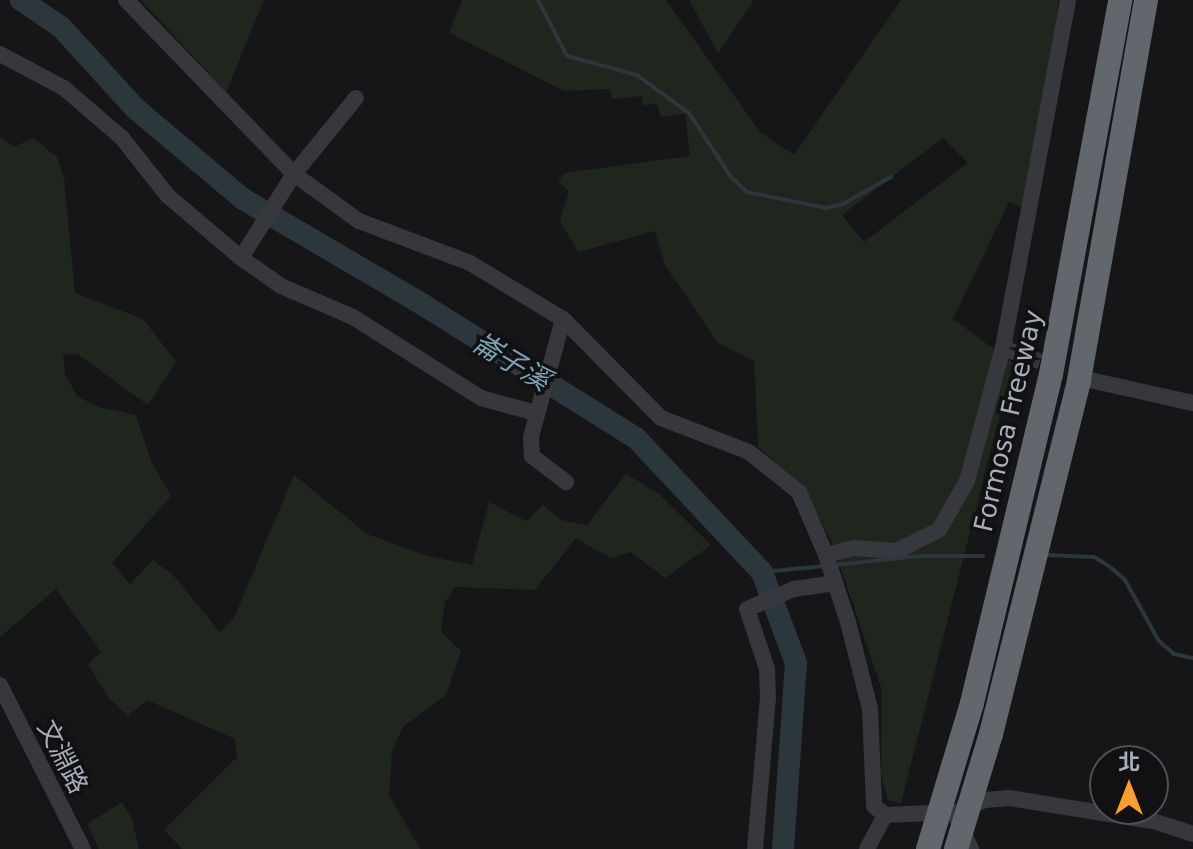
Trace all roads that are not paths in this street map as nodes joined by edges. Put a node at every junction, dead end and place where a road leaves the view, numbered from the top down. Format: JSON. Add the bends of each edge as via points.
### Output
{"nodes":[{"id":1,"x":126,"y":0,"type":"edge"},
{"id":2,"x":1068,"y":0,"type":"edge"},
{"id":3,"x":1118,"y":0,"type":"edge"},
{"id":4,"x":1147,"y":0,"type":"edge"},
{"id":5,"x":0,"y":54,"type":"edge"},
{"id":6,"x":356,"y":98,"type":"dead end"},
{"id":7,"x":294,"y":174,"type":"junction"},
{"id":8,"x":241,"y":258,"type":"junction"},
{"id":9,"x":563,"y":319,"type":"junction"},
{"id":10,"x":1003,"y":348,"type":"junction"},
{"id":11,"x":1025,"y":356,"type":"tunnel mouth"},
{"id":12,"x":1090,"y":380,"type":"tunnel mouth"},
{"id":13,"x":1193,"y":403,"type":"edge"},
{"id":14,"x":536,"y":413,"type":"junction"},
{"id":15,"x":566,"y":482,"type":"dead end"},
{"id":16,"x":826,"y":555,"type":"junction"},
{"id":17,"x":835,"y":583,"type":"junction"},
{"id":18,"x":0,"y":685,"type":"edge"},
{"id":19,"x":954,"y":812,"type":"junction"},
{"id":20,"x":885,"y":815,"type":"junction"},
{"id":21,"x":1193,"y":834,"type":"edge"},
{"id":22,"x":83,"y":849,"type":"edge"},
{"id":23,"x":755,"y":849,"type":"edge"},
{"id":24,"x":867,"y":849,"type":"edge"},
{"id":25,"x":928,"y":849,"type":"edge"},
{"id":26,"x":956,"y":849,"type":"edge"},
{"id":27,"x":971,"y":849,"type":"edge"}],
"edges":[{"from":1,"to":7,"type":"street"},
{"from":2,"to":10,"type":"street"},
{"from":3,"to":25,"type":"highway","name":"Formosa Freeway","bridge":true,"via":[[1051,374],[972,703]]},
{"from":4,"to":26,"type":"highway","name":"Formosa Freeway","bridge":true,"via":[[1079,380],[991,734]]},
{"from":5,"to":8,"type":"street","via":[[64,88],[122,138],[168,196]]},
{"from":6,"to":7,"type":"street"},
{"from":7,"to":8,"type":"street"},
{"from":7,"to":9,"type":"street","via":[[359,221],[470,263]]},
{"from":8,"to":14,"type":"street","via":[[281,286],[353,317],[481,398]]},
{"from":9,"to":14,"type":"street"},
{"from":9,"to":16,"type":"street","via":[[661,418],[749,452],[799,492]]},
{"from":10,"to":11,"type":"street"},
{"from":10,"to":16,"type":"street","via":[[967,481],[939,530],[897,551],[854,548]]},
{"from":12,"to":13,"type":"street"},
{"from":14,"to":15,"type":"street","via":[[532,456]]},
{"from":16,"to":17,"type":"street"},
{"from":17,"to":20,"type":"street","via":[[870,709],[874,806]]},
{"from":17,"to":23,"type":"street","via":[[794,589],[747,609],[767,669],[768,698]]},
{"from":18,"to":22,"type":"street","name":"文淵路"},
{"from":19,"to":20,"type":"street"},
{"from":19,"to":21,"type":"street","via":[[1009,798],[1153,821]]},
{"from":19,"to":27,"type":"street"},
{"from":20,"to":24,"type":"street"}]}
